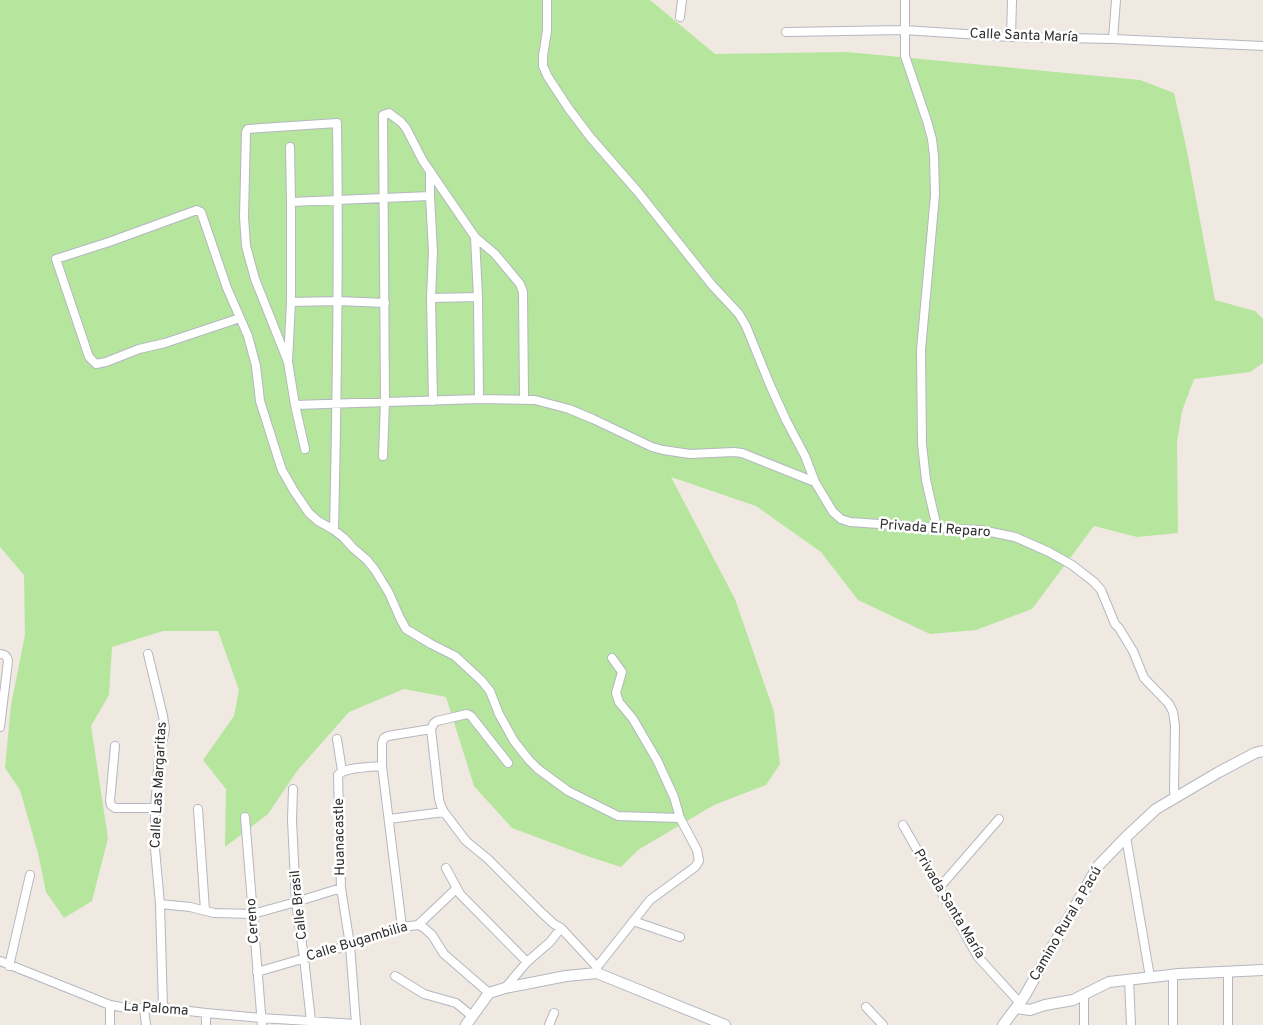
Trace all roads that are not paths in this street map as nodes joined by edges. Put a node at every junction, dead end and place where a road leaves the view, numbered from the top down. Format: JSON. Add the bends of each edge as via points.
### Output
{"nodes":[{"id":1,"x":547,"y":0,"type":"edge"},
{"id":2,"x":682,"y":0,"type":"edge"},
{"id":3,"x":905,"y":0,"type":"edge"},
{"id":4,"x":1012,"y":0,"type":"edge"},
{"id":5,"x":1116,"y":0,"type":"edge"},
{"id":6,"x":680,"y":17,"type":"dead end"},
{"id":7,"x":904,"y":30,"type":"junction"},
{"id":8,"x":786,"y":32,"type":"dead end"},
{"id":9,"x":1011,"y":37,"type":"junction"},
{"id":10,"x":1113,"y":39,"type":"junction"},
{"id":11,"x":1263,"y":46,"type":"edge"},
{"id":12,"x":290,"y":147,"type":"dead end"},
{"id":13,"x":430,"y":171,"type":"junction"},
{"id":14,"x":430,"y":196,"type":"junction"},
{"id":15,"x":384,"y":198,"type":"junction"},
{"id":16,"x":338,"y":200,"type":"junction"},
{"id":17,"x":292,"y":202,"type":"junction"},
{"id":18,"x":475,"y":237,"type":"junction"},
{"id":19,"x":478,"y":297,"type":"junction"},
{"id":20,"x":431,"y":298,"type":"junction"},
{"id":21,"x":338,"y":301,"type":"junction"},
{"id":22,"x":291,"y":302,"type":"junction"},
{"id":23,"x":385,"y":303,"type":"junction"},
{"id":24,"x":240,"y":318,"type":"junction"},
{"id":25,"x":288,"y":362,"type":"junction"},
{"id":26,"x":479,"y":399,"type":"junction"},
{"id":27,"x":524,"y":399,"type":"junction"},
{"id":28,"x":433,"y":401,"type":"junction"},
{"id":29,"x":385,"y":402,"type":"junction"},
{"id":30,"x":337,"y":403,"type":"junction"},
{"id":31,"x":295,"y":405,"type":"junction"},
{"id":32,"x":305,"y":449,"type":"dead end"},
{"id":33,"x":383,"y":456,"type":"dead end"},
{"id":34,"x":815,"y":482,"type":"junction"},
{"id":35,"x":937,"y":528,"type":"junction"},
{"id":36,"x":334,"y":530,"type":"junction"},
{"id":37,"x":148,"y":654,"type":"dead end"},
{"id":38,"x":4,"y":655,"type":"edge"},
{"id":39,"x":612,"y":658,"type":"dead end"},
{"id":40,"x":0,"y":728,"type":"edge"},
{"id":41,"x":431,"y":729,"type":"junction"},
{"id":42,"x":337,"y":739,"type":"dead end"},
{"id":43,"x":115,"y":746,"type":"dead end"},
{"id":44,"x":1263,"y":750,"type":"edge"},
{"id":45,"x":508,"y":763,"type":"dead end"},
{"id":46,"x":382,"y":766,"type":"junction"},
{"id":47,"x":342,"y":771,"type":"junction"},
{"id":48,"x":293,"y":789,"type":"dead end"},
{"id":49,"x":1176,"y":797,"type":"junction"},
{"id":50,"x":155,"y":808,"type":"junction"},
{"id":51,"x":198,"y":810,"type":"dead end"},
{"id":52,"x":444,"y":812,"type":"junction"},
{"id":53,"x":245,"y":817,"type":"dead end"},
{"id":54,"x":680,"y":818,"type":"junction"},
{"id":55,"x":999,"y":818,"type":"dead end"},
{"id":56,"x":389,"y":819,"type":"junction"},
{"id":57,"x":903,"y":825,"type":"dead end"},
{"id":58,"x":1126,"y":837,"type":"junction"},
{"id":59,"x":446,"y":868,"type":"dead end"},
{"id":60,"x":30,"y":875,"type":"dead end"},
{"id":61,"x":341,"y":888,"type":"junction"},
{"id":62,"x":939,"y":888,"type":"junction"},
{"id":63,"x":456,"y":889,"type":"junction"},
{"id":64,"x":296,"y":902,"type":"junction"},
{"id":65,"x":160,"y":904,"type":"junction"},
{"id":66,"x":205,"y":910,"type":"junction"},
{"id":67,"x":253,"y":914,"type":"junction"},
{"id":68,"x":633,"y":921,"type":"junction"},
{"id":69,"x":418,"y":925,"type":"junction"},
{"id":70,"x":402,"y":927,"type":"junction"},
{"id":71,"x":561,"y":928,"type":"junction"},
{"id":72,"x":680,"y":937,"type":"dead end"},
{"id":73,"x":350,"y":945,"type":"junction"},
{"id":74,"x":304,"y":958,"type":"junction"},
{"id":75,"x":0,"y":961,"type":"edge"},
{"id":76,"x":527,"y":962,"type":"junction"},
{"id":77,"x":9,"y":966,"type":"junction"},
{"id":78,"x":597,"y":970,"type":"junction"},
{"id":79,"x":1263,"y":970,"type":"edge"},
{"id":80,"x":257,"y":972,"type":"junction"},
{"id":81,"x":1228,"y":972,"type":"junction"},
{"id":82,"x":1176,"y":974,"type":"junction"},
{"id":83,"x":394,"y":976,"type":"dead end"},
{"id":84,"x":1150,"y":977,"type":"junction"},
{"id":85,"x":1129,"y":979,"type":"junction"},
{"id":86,"x":505,"y":988,"type":"junction"},
{"id":87,"x":490,"y":993,"type":"junction"},
{"id":88,"x":1084,"y":994,"type":"junction"},
{"id":89,"x":110,"y":1005,"type":"junction"},
{"id":90,"x":1018,"y":1006,"type":"junction"},
{"id":91,"x":866,"y":1007,"type":"dead end"},
{"id":92,"x":144,"y":1008,"type":"junction"},
{"id":93,"x":163,"y":1008,"type":"junction"},
{"id":94,"x":206,"y":1013,"type":"junction"},
{"id":95,"x":554,"y":1013,"type":"dead end"},
{"id":96,"x":472,"y":1016,"type":"junction"},
{"id":97,"x":311,"y":1021,"type":"junction"},
{"id":98,"x":261,"y":1022,"type":"edge"},
{"id":99,"x":356,"y":1024,"type":"joint"},
{"id":100,"x":110,"y":1025,"type":"edge"},
{"id":101,"x":146,"y":1025,"type":"edge"},
{"id":102,"x":206,"y":1025,"type":"edge"},
{"id":103,"x":466,"y":1025,"type":"edge"},
{"id":104,"x":549,"y":1025,"type":"edge"},
{"id":105,"x":725,"y":1025,"type":"edge"},
{"id":106,"x":883,"y":1025,"type":"edge"},
{"id":107,"x":1003,"y":1025,"type":"edge"},
{"id":108,"x":1084,"y":1025,"type":"edge"},
{"id":109,"x":1131,"y":1025,"type":"edge"},
{"id":110,"x":1173,"y":1025,"type":"edge"},
{"id":111,"x":1228,"y":1025,"type":"edge"}],
"edges":[{"from":1,"to":34,"type":"street","name":"Privada El Reparo","via":[[543,66],[548,77],[591,138],[739,314]]},
{"from":2,"to":6,"type":"street"},
{"from":3,"to":7,"type":"street"},
{"from":4,"to":9,"type":"street"},
{"from":5,"to":10,"type":"street"},
{"from":7,"to":8,"type":"street","name":"Calle Santa María"},
{"from":7,"to":9,"type":"street","name":"Calle Santa María"},
{"from":7,"to":35,"type":"street","via":[[905,56],[927,121],[934,156],[935,195],[921,350],[922,444]]},
{"from":9,"to":10,"type":"street","name":"Calle Santa María"},
{"from":10,"to":11,"type":"street","name":"Calle Santa María"},
{"from":12,"to":17,"type":"street"},
{"from":13,"to":14,"type":"street"},
{"from":13,"to":15,"type":"street","via":[[402,122],[389,113],[383,115]]},
{"from":13,"to":18,"type":"street"},
{"from":14,"to":15,"type":"street"},
{"from":14,"to":20,"type":"street"},
{"from":15,"to":16,"type":"street"},
{"from":15,"to":23,"type":"street"},
{"from":16,"to":17,"type":"street"},
{"from":16,"to":21,"type":"street"},
{"from":16,"to":25,"type":"street","via":[[337,123],[248,129],[246,246],[255,279]]},
{"from":17,"to":22,"type":"street"},
{"from":18,"to":19,"type":"street"},
{"from":18,"to":27,"type":"street","via":[[495,254],[523,292]]},
{"from":19,"to":20,"type":"street"},
{"from":19,"to":26,"type":"street"},
{"from":20,"to":28,"type":"street"},
{"from":21,"to":22,"type":"street"},
{"from":21,"to":23,"type":"street"},
{"from":21,"to":30,"type":"street"},
{"from":22,"to":25,"type":"street"},
{"from":23,"to":29,"type":"street"},
{"from":24,"to":24,"type":"street","via":[[201,212],[197,210],[56,259],[89,357],[96,364]]},
{"from":24,"to":36,"type":"street","via":[[248,336],[260,401],[282,470],[309,513]]},
{"from":25,"to":31,"type":"street"},
{"from":26,"to":27,"type":"street"},
{"from":26,"to":28,"type":"street"},
{"from":27,"to":34,"type":"street","via":[[569,409],[652,447],[690,454],[742,453]]},
{"from":28,"to":29,"type":"street"},
{"from":29,"to":30,"type":"street"},
{"from":29,"to":33,"type":"street"},
{"from":30,"to":31,"type":"street"},
{"from":30,"to":36,"type":"street"},
{"from":31,"to":32,"type":"street"},
{"from":34,"to":35,"type":"street","name":"Privada El Reparo","via":[[833,512],[841,519]]},
{"from":35,"to":49,"type":"street","name":"Privada El Reparo","via":[[981,530],[1015,537],[1072,565],[1094,582],[1133,651],[1144,678],[1173,712]]},
{"from":36,"to":54,"type":"street","via":[[379,575],[406,629],[456,656],[482,681],[514,741],[548,777],[618,816]]},
{"from":37,"to":50,"type":"street","name":"Calle Las Margaritas","via":[[165,729]]},
{"from":38,"to":40,"type":"street","via":[[8,661]]},
{"from":39,"to":54,"type":"street","via":[[622,672],[616,693],[657,760]]},
{"from":41,"to":45,"type":"street","via":[[437,721],[467,714]]},
{"from":41,"to":46,"type":"street","via":[[384,738]]},
{"from":41,"to":52,"type":"street","via":[[439,798]]},
{"from":42,"to":47,"type":"street","name":"Huanacastle"},
{"from":43,"to":50,"type":"street","via":[[112,805],[115,808]]},
{"from":44,"to":49,"type":"street","name":"Camino Rural a Pacú"},
{"from":46,"to":47,"type":"street"},
{"from":46,"to":56,"type":"street"},
{"from":47,"to":61,"type":"street","name":"Huanacastle","via":[[338,775]]},
{"from":48,"to":64,"type":"street","name":"Calle Brasil"},
{"from":49,"to":58,"type":"street","name":"Camino Rural a Pacú","via":[[1156,809]]},
{"from":50,"to":65,"type":"street","name":"Calle Las Margaritas"},
{"from":51,"to":66,"type":"street"},
{"from":52,"to":56,"type":"street"},
{"from":52,"to":71,"type":"street","via":[[466,841]]},
{"from":53,"to":67,"type":"street","name":"Cereno"},
{"from":54,"to":68,"type":"street","via":[[698,850],[698,863],[655,896]]},
{"from":55,"to":62,"type":"street"},
{"from":56,"to":70,"type":"street"},
{"from":57,"to":62,"type":"street","name":"Privada Santa María"},
{"from":58,"to":84,"type":"street"},
{"from":58,"to":90,"type":"street","name":"Camino Rural a Pacú","via":[[1098,866]]},
{"from":59,"to":63,"type":"street"},
{"from":60,"to":77,"type":"street"},
{"from":61,"to":64,"type":"street"},
{"from":61,"to":73,"type":"street","name":"Huanacastle"},
{"from":62,"to":90,"type":"street","name":"Privada Santa María","via":[[978,957]]},
{"from":63,"to":69,"type":"street"},
{"from":63,"to":76,"type":"street"},
{"from":64,"to":67,"type":"street"},
{"from":64,"to":74,"type":"street","name":"Calle Brasil"},
{"from":65,"to":66,"type":"street"},
{"from":65,"to":93,"type":"street","name":"Calle Las Margaritas"},
{"from":66,"to":67,"type":"street"},
{"from":67,"to":80,"type":"street","name":"Cereno"},
{"from":68,"to":72,"type":"street"},
{"from":68,"to":78,"type":"street"},
{"from":69,"to":70,"type":"street","name":"Calle Bugambilia"},
{"from":69,"to":87,"type":"street","name":"Calle Bugambilia","via":[[432,934],[450,960]]},
{"from":70,"to":73,"type":"street","name":"Calle Bugambilia"},
{"from":71,"to":76,"type":"street"},
{"from":71,"to":78,"type":"street"},
{"from":73,"to":74,"type":"street","name":"Calle Bugambilia"},
{"from":73,"to":99,"type":"street","name":"Huanacastle"},
{"from":74,"to":80,"type":"street","name":"Calle Bugambilia"},
{"from":74,"to":97,"type":"street","name":"Calle Brasil"},
{"from":75,"to":77,"type":"street","name":"La Paloma"},
{"from":76,"to":86,"type":"street"},
{"from":77,"to":89,"type":"street","name":"La Paloma"},
{"from":78,"to":86,"type":"street"},
{"from":78,"to":105,"type":"street"},
{"from":79,"to":81,"type":"street"},
{"from":80,"to":98,"type":"street","name":"Cereno"},
{"from":81,"to":82,"type":"street"},
{"from":81,"to":111,"type":"street"},
{"from":82,"to":84,"type":"street"},
{"from":82,"to":110,"type":"street"},
{"from":83,"to":96,"type":"street","via":[[424,994],[456,1003]]},
{"from":84,"to":85,"type":"street"},
{"from":85,"to":88,"type":"street","via":[[1109,982]]},
{"from":85,"to":109,"type":"street"},
{"from":86,"to":87,"type":"street"},
{"from":87,"to":96,"type":"street"},
{"from":88,"to":90,"type":"street","via":[[1073,1000],[1030,1010]]},
{"from":88,"to":108,"type":"street"},
{"from":89,"to":92,"type":"street","name":"La Paloma"},
{"from":89,"to":100,"type":"street"},
{"from":90,"to":107,"type":"street","name":"Camino Rural a Pacú"},
{"from":91,"to":106,"type":"street"},
{"from":92,"to":93,"type":"street","name":"La Paloma"},
{"from":92,"to":101,"type":"street"},
{"from":93,"to":94,"type":"street","name":"La Paloma"},
{"from":94,"to":98,"type":"street","name":"La Paloma"},
{"from":94,"to":102,"type":"street"},
{"from":95,"to":104,"type":"street"},
{"from":96,"to":103,"type":"street"},
{"from":97,"to":98,"type":"street","name":"La Paloma"},
{"from":97,"to":99,"type":"street","name":"La Paloma"}]}
